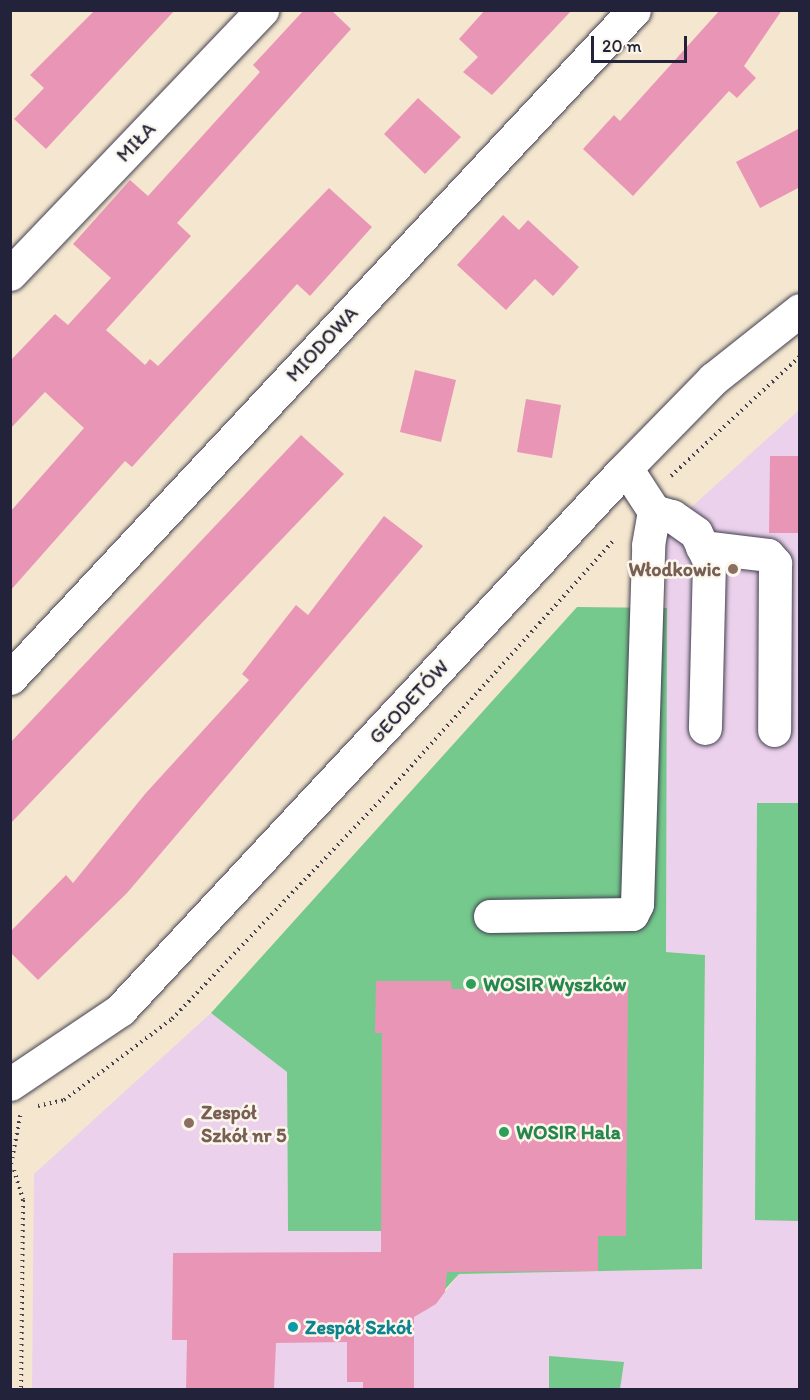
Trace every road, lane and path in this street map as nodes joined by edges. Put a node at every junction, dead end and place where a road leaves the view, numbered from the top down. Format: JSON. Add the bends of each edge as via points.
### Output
{"nodes":[{"id":1,"x":262,"y":10,"type":"edge"},
{"id":2,"x":634,"y":10,"type":"edge"},
{"id":3,"x":10,"y":274,"type":"edge"},
{"id":4,"x":800,"y":310,"type":"edge"},
{"id":5,"x":800,"y":356,"type":"edge"},
{"id":6,"x":626,"y":468,"type":"junction"},
{"id":7,"x":668,"y":479,"type":"dead end"},
{"id":8,"x":654,"y":511,"type":"junction"},
{"id":9,"x":617,"y":536,"type":"dead end"},
{"id":10,"x":702,"y":547,"type":"junction"},
{"id":11,"x":10,"y":678,"type":"edge"},
{"id":12,"x":705,"y":728,"type":"dead end"},
{"id":13,"x":774,"y":730,"type":"dead end"},
{"id":14,"x":490,"y":916,"type":"dead end"},
{"id":15,"x":22,"y":1097,"type":"edge"},
{"id":16,"x":12,"y":1170,"type":"edge"},
{"id":17,"x":21,"y":1389,"type":"edge"}],
"edges":[{"from":1,"to":3,"type":"street","name":"MIŁA"},
{"from":2,"to":11,"type":"street","name":"MIODOWA"},
{"from":4,"to":6,"type":"street","name":"GEODETÓW","via":[[713,379]]},
{"from":5,"to":7,"type":"path"},
{"from":6,"to":8,"type":"street"},
{"from":6,"to":15,"type":"street","name":"GEODETÓW","via":[[120,1010]]},
{"from":8,"to":10,"type":"street","via":[[672,516],[696,533]]},
{"from":8,"to":14,"type":"street","via":[[648,545],[637,904],[632,914]]},
{"from":9,"to":15,"type":"path","via":[[372,810],[172,1020],[64,1100]]},
{"from":10,"to":12,"type":"street","via":[[709,561]]},
{"from":10,"to":13,"type":"street","via":[[768,555],[775,563]]},
{"from":15,"to":16,"type":"path"},
{"from":16,"to":17,"type":"path","via":[[23,1200]]}]}
